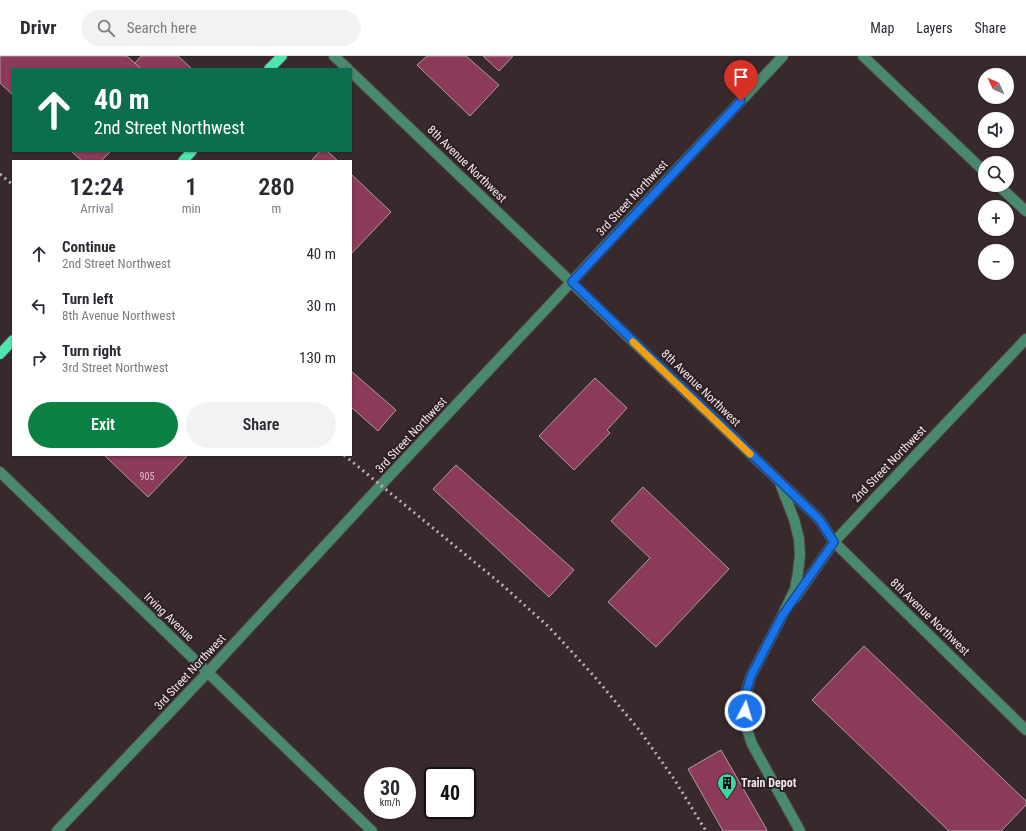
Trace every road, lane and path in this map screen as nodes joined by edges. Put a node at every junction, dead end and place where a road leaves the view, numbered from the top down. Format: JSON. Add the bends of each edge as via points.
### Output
{"nodes":[{"id":1,"x":282,"y":56,"type":"edge"},
{"id":2,"x":334,"y":56,"type":"edge"},
{"id":3,"x":783,"y":56,"type":"edge"},
{"id":4,"x":863,"y":56,"type":"edge"},
{"id":5,"x":270,"y":68,"type":"edge"},
{"id":6,"x":347,"y":68,"type":"edge"},
{"id":7,"x":352,"y":73,"type":"edge"},
{"id":8,"x":191,"y":152,"type":"edge"},
{"id":9,"x":184,"y":160,"type":"edge"},
{"id":10,"x":978,"y":165,"type":"edge"},
{"id":11,"x":1006,"y":192,"type":"edge"},
{"id":12,"x":1026,"y":211,"type":"edge"},
{"id":13,"x":572,"y":282,"type":"junction"},
{"id":14,"x":1026,"y":339,"type":"edge"},
{"id":15,"x":12,"y":341,"type":"edge"},
{"id":16,"x":0,"y":354,"type":"edge"},
{"id":17,"x":0,"y":472,"type":"edge"},
{"id":18,"x":780,"y":482,"type":"junction"},
{"id":19,"x":834,"y":542,"type":"junction"},
{"id":20,"x":782,"y":616,"type":"junction"},
{"id":21,"x":208,"y":672,"type":"junction"},
{"id":22,"x":1026,"y":730,"type":"edge"},
{"id":23,"x":57,"y":831,"type":"edge"},
{"id":24,"x":372,"y":831,"type":"edge"},
{"id":25,"x":800,"y":831,"type":"edge"}],
"edges":[{"from":1,"to":5,"type":"main road"},
{"from":2,"to":6,"type":"street"},
{"from":3,"to":13,"type":"street","name":"3rd Street Northwest"},
{"from":4,"to":10,"type":"street"},
{"from":7,"to":13,"type":"street","name":"8th Avenue Northwest"},
{"from":8,"to":9,"type":"main road"},
{"from":11,"to":12,"type":"street"},
{"from":13,"to":18,"type":"street","name":"8th Avenue Northwest"},
{"from":13,"to":21,"type":"street","name":"3rd Street Northwest"},
{"from":14,"to":19,"type":"street","name":"2nd Street Northwest"},
{"from":15,"to":16,"type":"main road"},
{"from":17,"to":21,"type":"street","name":"Irving Avenue"},
{"from":18,"to":19,"type":"street","name":"8th Avenue Northwest","via":[[819,519]]},
{"from":18,"to":20,"type":"street","via":[[794,518],[800,555],[795,589]]},
{"from":19,"to":20,"type":"street","name":"2nd Street Northwest"},
{"from":19,"to":22,"type":"street","name":"8th Avenue Northwest"},
{"from":20,"to":25,"type":"street","via":[[751,676],[744,699],[745,723],[752,744]]},
{"from":21,"to":23,"type":"street","name":"3rd Street Northwest"},
{"from":21,"to":24,"type":"street","name":"Irving Avenue"}]}
